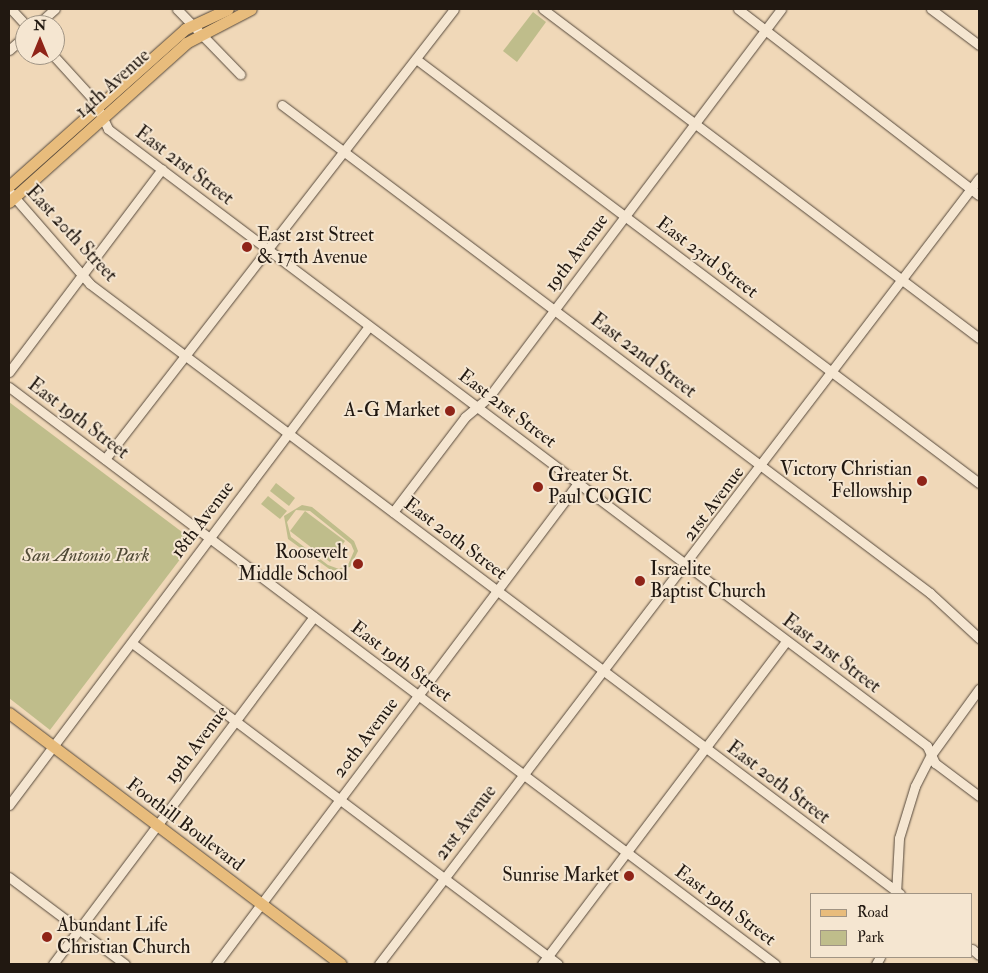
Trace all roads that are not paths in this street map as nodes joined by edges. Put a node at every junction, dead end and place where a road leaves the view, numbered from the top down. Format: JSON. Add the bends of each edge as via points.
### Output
{"nodes":[{"id":1,"x":177,"y":9,"type":"edge"},
{"id":2,"x":228,"y":9,"type":"edge"},
{"id":3,"x":252,"y":9,"type":"edge"},
{"id":4,"x":454,"y":9,"type":"edge"},
{"id":5,"x":543,"y":9,"type":"edge"},
{"id":6,"x":738,"y":9,"type":"edge"},
{"id":7,"x":781,"y":9,"type":"edge"},
{"id":8,"x":931,"y":9,"type":"edge"},
{"id":9,"x":196,"y":29,"type":"junction"},
{"id":10,"x":766,"y":29,"type":"junction"},
{"id":11,"x":979,"y":45,"type":"edge"},
{"id":12,"x":416,"y":59,"type":"junction"},
{"id":13,"x":62,"y":65,"type":"edge"},
{"id":14,"x":240,"y":74,"type":"dead end"},
{"id":15,"x":282,"y":105,"type":"dead end"},
{"id":16,"x":98,"y":106,"type":"junction"},
{"id":17,"x":102,"y":118,"type":"junction"},
{"id":18,"x":694,"y":123,"type":"junction"},
{"id":19,"x":345,"y":152,"type":"junction"},
{"id":20,"x":162,"y":169,"type":"junction"},
{"id":21,"x":979,"y":178,"type":"edge"},
{"id":22,"x":972,"y":188,"type":"junction"},
{"id":23,"x":10,"y":194,"type":"edge"},
{"id":24,"x":979,"y":194,"type":"edge"},
{"id":25,"x":624,"y":216,"type":"junction"},
{"id":26,"x":268,"y":249,"type":"junction"},
{"id":27,"x":83,"y":274,"type":"junction"},
{"id":28,"x":903,"y":280,"type":"junction"},
{"id":29,"x":555,"y":310,"type":"junction"},
{"id":30,"x":369,"y":326,"type":"junction"},
{"id":31,"x":979,"y":338,"type":"edge"},
{"id":32,"x":186,"y":356,"type":"junction"},
{"id":33,"x":9,"y":372,"type":"edge"},
{"id":34,"x":833,"y":373,"type":"junction"},
{"id":35,"x":9,"y":387,"type":"edge"},
{"id":36,"x":477,"y":407,"type":"junction"},
{"id":37,"x":288,"y":434,"type":"junction"},
{"id":38,"x":105,"y":460,"type":"junction"},
{"id":39,"x":763,"y":467,"type":"junction"},
{"id":40,"x":578,"y":483,"type":"junction"},
{"id":41,"x":979,"y":483,"type":"edge"},
{"id":42,"x":393,"y":512,"type":"junction"},
{"id":43,"x":209,"y":538,"type":"junction"},
{"id":44,"x":685,"y":564,"type":"junction"},
{"id":45,"x":498,"y":592,"type":"junction"},
{"id":46,"x":314,"y":617,"type":"junction"},
{"id":47,"x":979,"y":638,"type":"edge"},
{"id":48,"x":786,"y":641,"type":"junction"},
{"id":49,"x":132,"y":643,"type":"junction"},
{"id":50,"x":601,"y":670,"type":"junction"},
{"id":51,"x":979,"y":689,"type":"edge"},
{"id":52,"x":419,"y":696,"type":"junction"},
{"id":53,"x":9,"y":713,"type":"edge"},
{"id":54,"x":236,"y":721,"type":"junction"},
{"id":55,"x":53,"y":747,"type":"junction"},
{"id":56,"x":705,"y":749,"type":"junction"},
{"id":57,"x":931,"y":755,"type":"junction"},
{"id":58,"x":523,"y":774,"type":"junction"},
{"id":59,"x":979,"y":796,"type":"edge"},
{"id":60,"x":340,"y":800,"type":"junction"},
{"id":61,"x":9,"y":805,"type":"edge"},
{"id":62,"x":156,"y":825,"type":"junction"},
{"id":63,"x":626,"y":853,"type":"junction"},
{"id":64,"x":9,"y":877,"type":"edge"},
{"id":65,"x":444,"y":878,"type":"junction"},
{"id":66,"x":897,"y":893,"type":"edge"},
{"id":67,"x":261,"y":904,"type":"junction"},
{"id":68,"x":79,"y":930,"type":"junction"},
{"id":69,"x":545,"y":960,"type":"edge"},
{"id":70,"x":53,"y":964,"type":"edge"},
{"id":71,"x":124,"y":964,"type":"edge"},
{"id":72,"x":216,"y":964,"type":"edge"},
{"id":73,"x":341,"y":964,"type":"edge"},
{"id":74,"x":379,"y":964,"type":"edge"},
{"id":75,"x":558,"y":964,"type":"edge"},
{"id":76,"x":774,"y":964,"type":"edge"}],
"edges":[{"from":1,"to":9,"type":"street"},
{"from":2,"to":9,"type":"main road","name":"14th Avenue"},
{"from":3,"to":9,"type":"main road","name":"14th Avenue"},
{"from":4,"to":12,"type":"street"},
{"from":5,"to":18,"type":"street"},
{"from":6,"to":10,"type":"street"},
{"from":7,"to":10,"type":"street","name":"19th Avenue"},
{"from":8,"to":11,"type":"street"},
{"from":9,"to":14,"type":"street"},
{"from":9,"to":16,"type":"main road","name":"14th Avenue"},
{"from":9,"to":17,"type":"main road","name":"14th Avenue"},
{"from":10,"to":18,"type":"street","name":"19th Avenue"},
{"from":10,"to":22,"type":"street"},
{"from":12,"to":19,"type":"street"},
{"from":12,"to":25,"type":"street","name":"East 23rd Street"},
{"from":13,"to":16,"type":"street","name":"East 21st Street"},
{"from":15,"to":19,"type":"street","name":"East 22nd Street"},
{"from":16,"to":17,"type":"street","name":"East 21st Street"},
{"from":16,"to":23,"type":"main road","name":"14th Avenue"},
{"from":17,"to":20,"type":"street","name":"East 21st Street","via":[[108,129]]},
{"from":17,"to":23,"type":"main road","name":"14th Avenue"},
{"from":18,"to":25,"type":"street","name":"19th Avenue"},
{"from":18,"to":28,"type":"street"},
{"from":19,"to":26,"type":"street"},
{"from":19,"to":29,"type":"street","name":"East 22nd Street"},
{"from":20,"to":26,"type":"street","name":"East 21st Street"},
{"from":20,"to":27,"type":"street"},
{"from":21,"to":22,"type":"street","name":"21st Avenue"},
{"from":22,"to":24,"type":"street"},
{"from":22,"to":28,"type":"street","name":"21st Avenue"},
{"from":23,"to":27,"type":"street","name":"East 20th Street"},
{"from":25,"to":29,"type":"street","name":"19th Avenue"},
{"from":25,"to":34,"type":"street","name":"East 23rd Street"},
{"from":26,"to":30,"type":"street","name":"East 21st Street"},
{"from":26,"to":32,"type":"street"},
{"from":27,"to":32,"type":"street","name":"East 20th Street"},
{"from":27,"to":33,"type":"street"},
{"from":28,"to":31,"type":"street"},
{"from":28,"to":34,"type":"street","name":"21st Avenue"},
{"from":29,"to":36,"type":"street","name":"19th Avenue"},
{"from":29,"to":39,"type":"street","name":"East 22nd Street"},
{"from":30,"to":36,"type":"street","name":"East 21st Street"},
{"from":30,"to":37,"type":"street","name":"18th Avenue"},
{"from":32,"to":37,"type":"street","name":"East 20th Street"},
{"from":32,"to":38,"type":"street"},
{"from":34,"to":39,"type":"street","name":"21st Avenue"},
{"from":34,"to":41,"type":"street","name":"East 23rd Street"},
{"from":35,"to":38,"type":"street","name":"East 19th Street"},
{"from":36,"to":40,"type":"street","name":"East 21st Street"},
{"from":36,"to":42,"type":"street","name":"19th Avenue"},
{"from":37,"to":42,"type":"street","name":"East 20th Street"},
{"from":37,"to":43,"type":"street","name":"18th Avenue"},
{"from":38,"to":43,"type":"street","name":"East 19th Street"},
{"from":39,"to":44,"type":"street","name":"21st Avenue"},
{"from":39,"to":47,"type":"street","name":"East 22nd Street","via":[[945,604]]},
{"from":40,"to":44,"type":"street","name":"East 21st Street"},
{"from":40,"to":45,"type":"street","name":"20th Avenue"},
{"from":42,"to":45,"type":"street","name":"East 20th Street"},
{"from":43,"to":46,"type":"street","name":"East 19th Street"},
{"from":43,"to":49,"type":"street","name":"18th Avenue"},
{"from":44,"to":48,"type":"street","name":"East 21st Street"},
{"from":44,"to":50,"type":"street","name":"21st Avenue"},
{"from":45,"to":50,"type":"street","name":"East 20th Street"},
{"from":45,"to":52,"type":"street","name":"20th Avenue"},
{"from":46,"to":52,"type":"street","name":"East 19th Street"},
{"from":46,"to":54,"type":"street","name":"19th Avenue"},
{"from":48,"to":56,"type":"street"},
{"from":48,"to":57,"type":"street","name":"East 21st Street","via":[[927,746]]},
{"from":49,"to":54,"type":"street"},
{"from":49,"to":55,"type":"street","name":"18th Avenue"},
{"from":50,"to":56,"type":"street","name":"East 20th Street"},
{"from":50,"to":58,"type":"street","name":"21st Avenue"},
{"from":51,"to":57,"type":"street"},
{"from":52,"to":58,"type":"street","name":"East 19th Street"},
{"from":52,"to":60,"type":"street","name":"20th Avenue"},
{"from":53,"to":55,"type":"main road","name":"Foothill Boulevard"},
{"from":54,"to":60,"type":"street"},
{"from":54,"to":62,"type":"street","name":"19th Avenue"},
{"from":55,"to":61,"type":"street","name":"18th Avenue"},
{"from":55,"to":62,"type":"main road","name":"Foothill Boulevard"},
{"from":56,"to":63,"type":"street"},
{"from":56,"to":66,"type":"street","name":"East 20th Street"},
{"from":57,"to":59,"type":"street","name":"East 21st Street","via":[[936,763]]},
{"from":57,"to":66,"type":"street","via":[[904,815]]},
{"from":58,"to":63,"type":"street","name":"East 19th Street"},
{"from":58,"to":65,"type":"street","name":"21st Avenue"},
{"from":60,"to":65,"type":"street"},
{"from":60,"to":67,"type":"street","name":"20th Avenue"},
{"from":62,"to":67,"type":"main road","name":"Foothill Boulevard"},
{"from":62,"to":68,"type":"street","name":"19th Avenue"},
{"from":63,"to":69,"type":"street"},
{"from":63,"to":76,"type":"street","name":"East 19th Street"},
{"from":64,"to":68,"type":"street"},
{"from":65,"to":69,"type":"street"},
{"from":65,"to":74,"type":"street","name":"21st Avenue"},
{"from":67,"to":72,"type":"street","name":"20th Avenue"},
{"from":67,"to":73,"type":"main road","name":"Foothill Boulevard"},
{"from":68,"to":70,"type":"street","name":"19th Avenue"},
{"from":68,"to":71,"type":"street"},
{"from":69,"to":75,"type":"street"}]}
